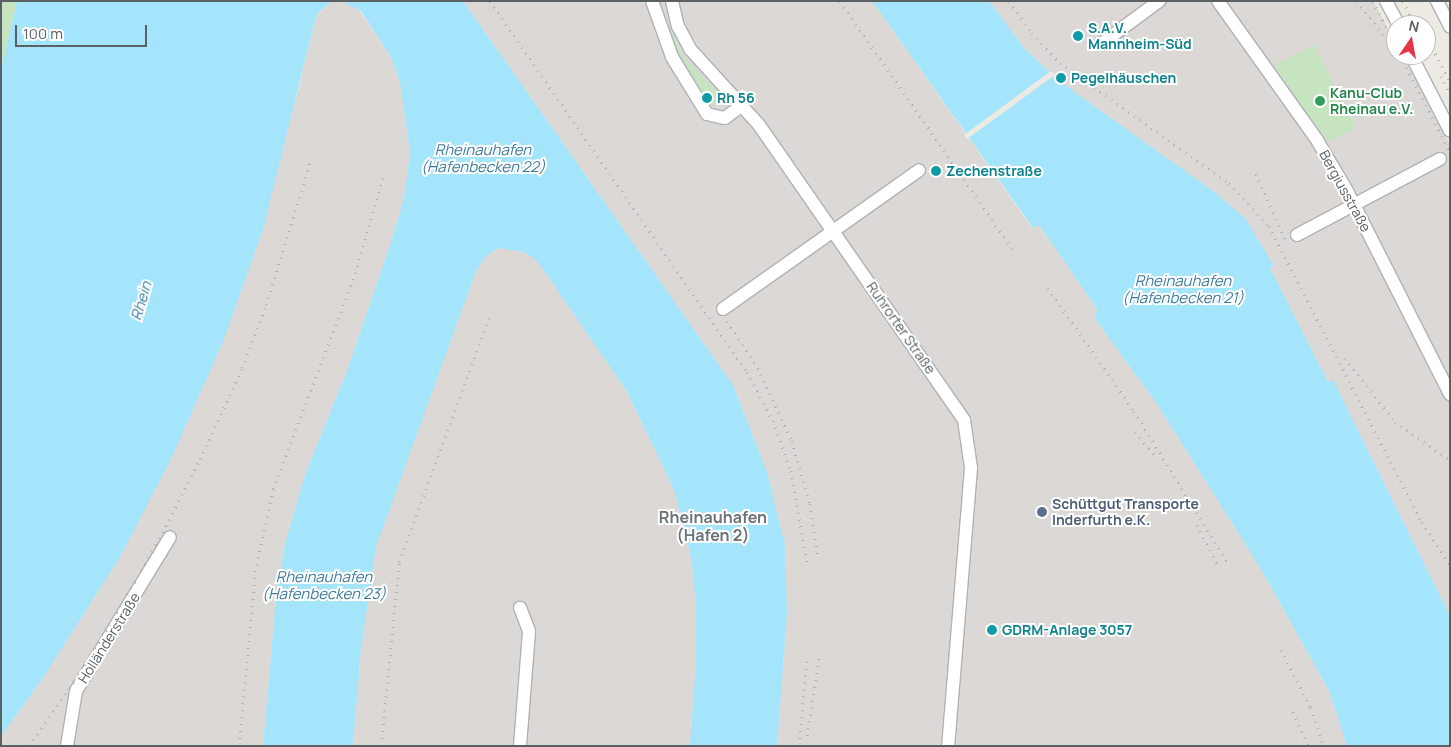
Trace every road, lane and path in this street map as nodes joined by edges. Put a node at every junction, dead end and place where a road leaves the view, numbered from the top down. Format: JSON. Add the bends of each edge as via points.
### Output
{"nodes":[{"id":1,"x":652,"y":1,"type":"edge"},
{"id":2,"x":672,"y":1,"type":"edge"},
{"id":3,"x":1159,"y":1,"type":"edge"},
{"id":4,"x":1218,"y":1,"type":"edge"},
{"id":5,"x":1386,"y":1,"type":"edge"},
{"id":6,"x":1437,"y":1,"type":"edge"},
{"id":7,"x":1394,"y":15,"type":"edge"},
{"id":8,"x":1450,"y":27,"type":"edge"},
{"id":9,"x":1106,"y":40,"type":"dead end"},
{"id":10,"x":1417,"y":65,"type":"edge"},
{"id":11,"x":742,"y":105,"type":"junction"},
{"id":12,"x":1450,"y":131,"type":"edge"},
{"id":13,"x":1440,"y":159,"type":"dead end"},
{"id":14,"x":919,"y":170,"type":"dead end"},
{"id":15,"x":1354,"y":205,"type":"junction"},
{"id":16,"x":834,"y":231,"type":"junction"},
{"id":17,"x":1297,"y":235,"type":"dead end"},
{"id":18,"x":723,"y":309,"type":"dead end"},
{"id":19,"x":1450,"y":394,"type":"edge"},
{"id":20,"x":170,"y":537,"type":"dead end"},
{"id":21,"x":520,"y":608,"type":"dead end"},
{"id":22,"x":67,"y":746,"type":"edge"},
{"id":23,"x":520,"y":746,"type":"edge"},
{"id":24,"x":948,"y":746,"type":"edge"}],
"edges":[{"from":1,"to":11,"type":"street","via":[[672,57],[707,114],[725,118]]},
{"from":2,"to":11,"type":"street","name":"Ruhrorter Straße","via":[[678,26],[691,50]]},
{"from":3,"to":9,"type":"street"},
{"from":4,"to":15,"type":"street","name":"Bergiusstraße","via":[[1316,140]]},
{"from":5,"to":7,"type":"street"},
{"from":6,"to":8,"type":"street"},
{"from":10,"to":12,"type":"street"},
{"from":11,"to":16,"type":"street","name":"Ruhrorter Straße"},
{"from":13,"to":15,"type":"street"},
{"from":14,"to":16,"type":"street"},
{"from":15,"to":17,"type":"street"},
{"from":15,"to":19,"type":"street","name":"Bergiusstraße"},
{"from":16,"to":18,"type":"street"},
{"from":16,"to":24,"type":"street","name":"Ruhrorter Straße","via":[[958,408],[967,429],[971,468]]},
{"from":20,"to":22,"type":"street","name":"Holländerstraße","via":[[76,691]]},
{"from":21,"to":23,"type":"street","via":[[529,631]]}]}
